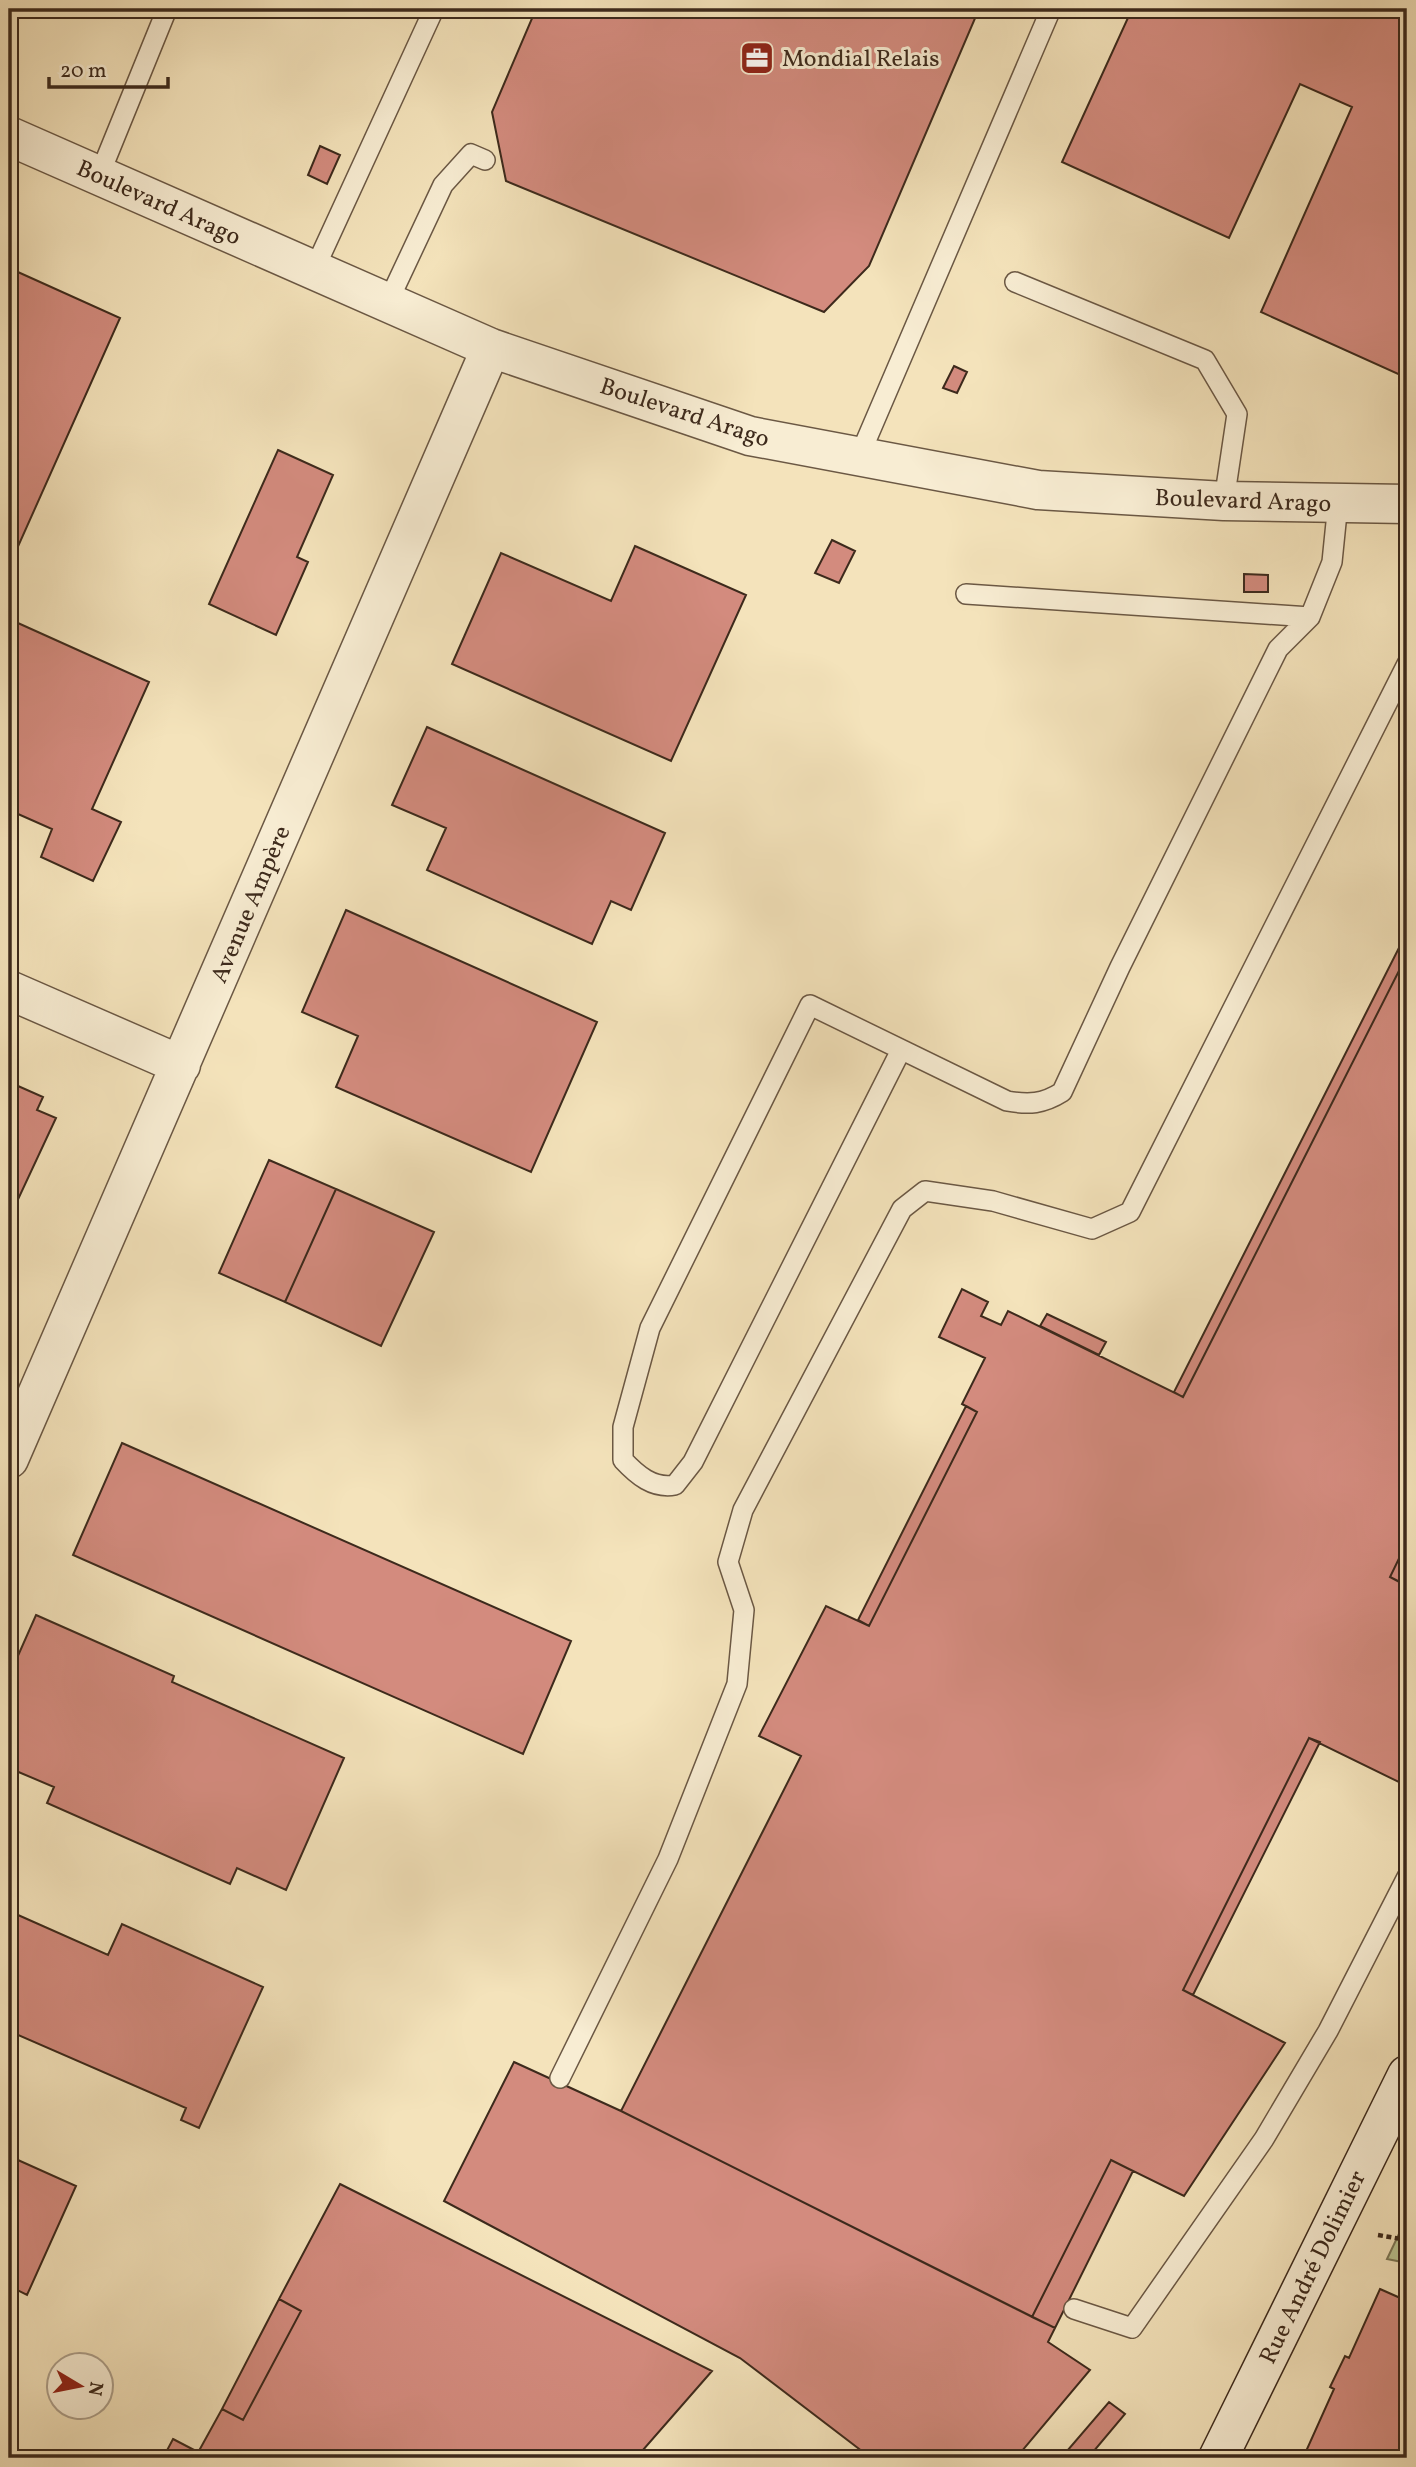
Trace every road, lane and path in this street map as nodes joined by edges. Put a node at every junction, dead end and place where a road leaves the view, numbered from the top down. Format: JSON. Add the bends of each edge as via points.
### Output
{"nodes":[{"id":1,"x":167,"y":9,"type":"edge"},
{"id":2,"x":434,"y":9,"type":"edge"},
{"id":3,"x":1051,"y":9,"type":"edge"},
{"id":4,"x":9,"y":136,"type":"edge"},
{"id":5,"x":485,"y":160,"type":"dead end"},
{"id":6,"x":99,"y":176,"type":"junction"},
{"id":7,"x":314,"y":270,"type":"junction"},
{"id":8,"x":1016,"y":282,"type":"dead end"},
{"id":9,"x":388,"y":302,"type":"junction"},
{"id":10,"x":491,"y":348,"type":"junction"},
{"id":11,"x":859,"y":457,"type":"junction"},
{"id":12,"x":1224,"y":501,"type":"junction"},
{"id":13,"x":1338,"y":503,"type":"junction"},
{"id":14,"x":1407,"y":505,"type":"edge"},
{"id":15,"x":966,"y":594,"type":"dead end"},
{"id":16,"x":1310,"y":617,"type":"junction"},
{"id":17,"x":1407,"y":664,"type":"edge"},
{"id":18,"x":9,"y":989,"type":"edge"},
{"id":19,"x":901,"y":1050,"type":"junction"},
{"id":20,"x":181,"y":1065,"type":"junction"},
{"id":21,"x":9,"y":1460,"type":"edge"},
{"id":22,"x":1407,"y":1877,"type":"edge"},
{"id":23,"x":1407,"y":2075,"type":"edge"},
{"id":24,"x":560,"y":2078,"type":"dead end"},
{"id":25,"x":1378,"y":2235,"type":"dead end"},
{"id":26,"x":1407,"y":2240,"type":"edge"},
{"id":27,"x":1074,"y":2309,"type":"dead end"},
{"id":28,"x":1218,"y":2458,"type":"edge"}],
"edges":[{"from":1,"to":6,"type":"lane"},
{"from":2,"to":7,"type":"lane"},
{"from":3,"to":11,"type":"lane"},
{"from":4,"to":6,"type":"street","name":"Boulevard Arago"},
{"from":5,"to":9,"type":"lane","via":[[471,154],[443,185]]},
{"from":6,"to":7,"type":"street","name":"Boulevard Arago"},
{"from":7,"to":9,"type":"street","name":"Boulevard Arago"},
{"from":8,"to":12,"type":"lane","via":[[1205,360],[1237,414]]},
{"from":9,"to":10,"type":"street","name":"Boulevard Arago"},
{"from":10,"to":11,"type":"street","name":"Boulevard Arago","via":[[750,436]]},
{"from":10,"to":20,"type":"street","name":"Avenue Ampère"},
{"from":11,"to":12,"type":"street","name":"Boulevard Arago","via":[[1038,490]]},
{"from":12,"to":13,"type":"street","name":"Boulevard Arago"},
{"from":13,"to":14,"type":"street","name":"Boulevard Arago"},
{"from":13,"to":16,"type":"lane","via":[[1332,562]]},
{"from":15,"to":16,"type":"lane"},
{"from":16,"to":19,"type":"lane","via":[[1278,649],[1062,1092],[1028,1105],[1007,1101]]},
{"from":17,"to":24,"type":"lane","via":[[1130,1212],[1092,1229],[993,1201],[925,1191],[902,1209],[743,1510],[728,1562],[744,1610],[737,1684],[668,1858]]},
{"from":18,"to":20,"type":"street"},
{"from":19,"to":19,"type":"lane","via":[[810,1005],[650,1328],[623,1427],[623,1460],[638,1476],[664,1487],[674,1485],[693,1462]]},
{"from":20,"to":21,"type":"street","name":"Avenue Ampère"},
{"from":22,"to":27,"type":"lane","via":[[1328,2031],[1264,2139],[1132,2328]]},
{"from":23,"to":28,"type":"street","name":"Rue André Dolimier"},
{"from":25,"to":26,"type":"path"}]}
